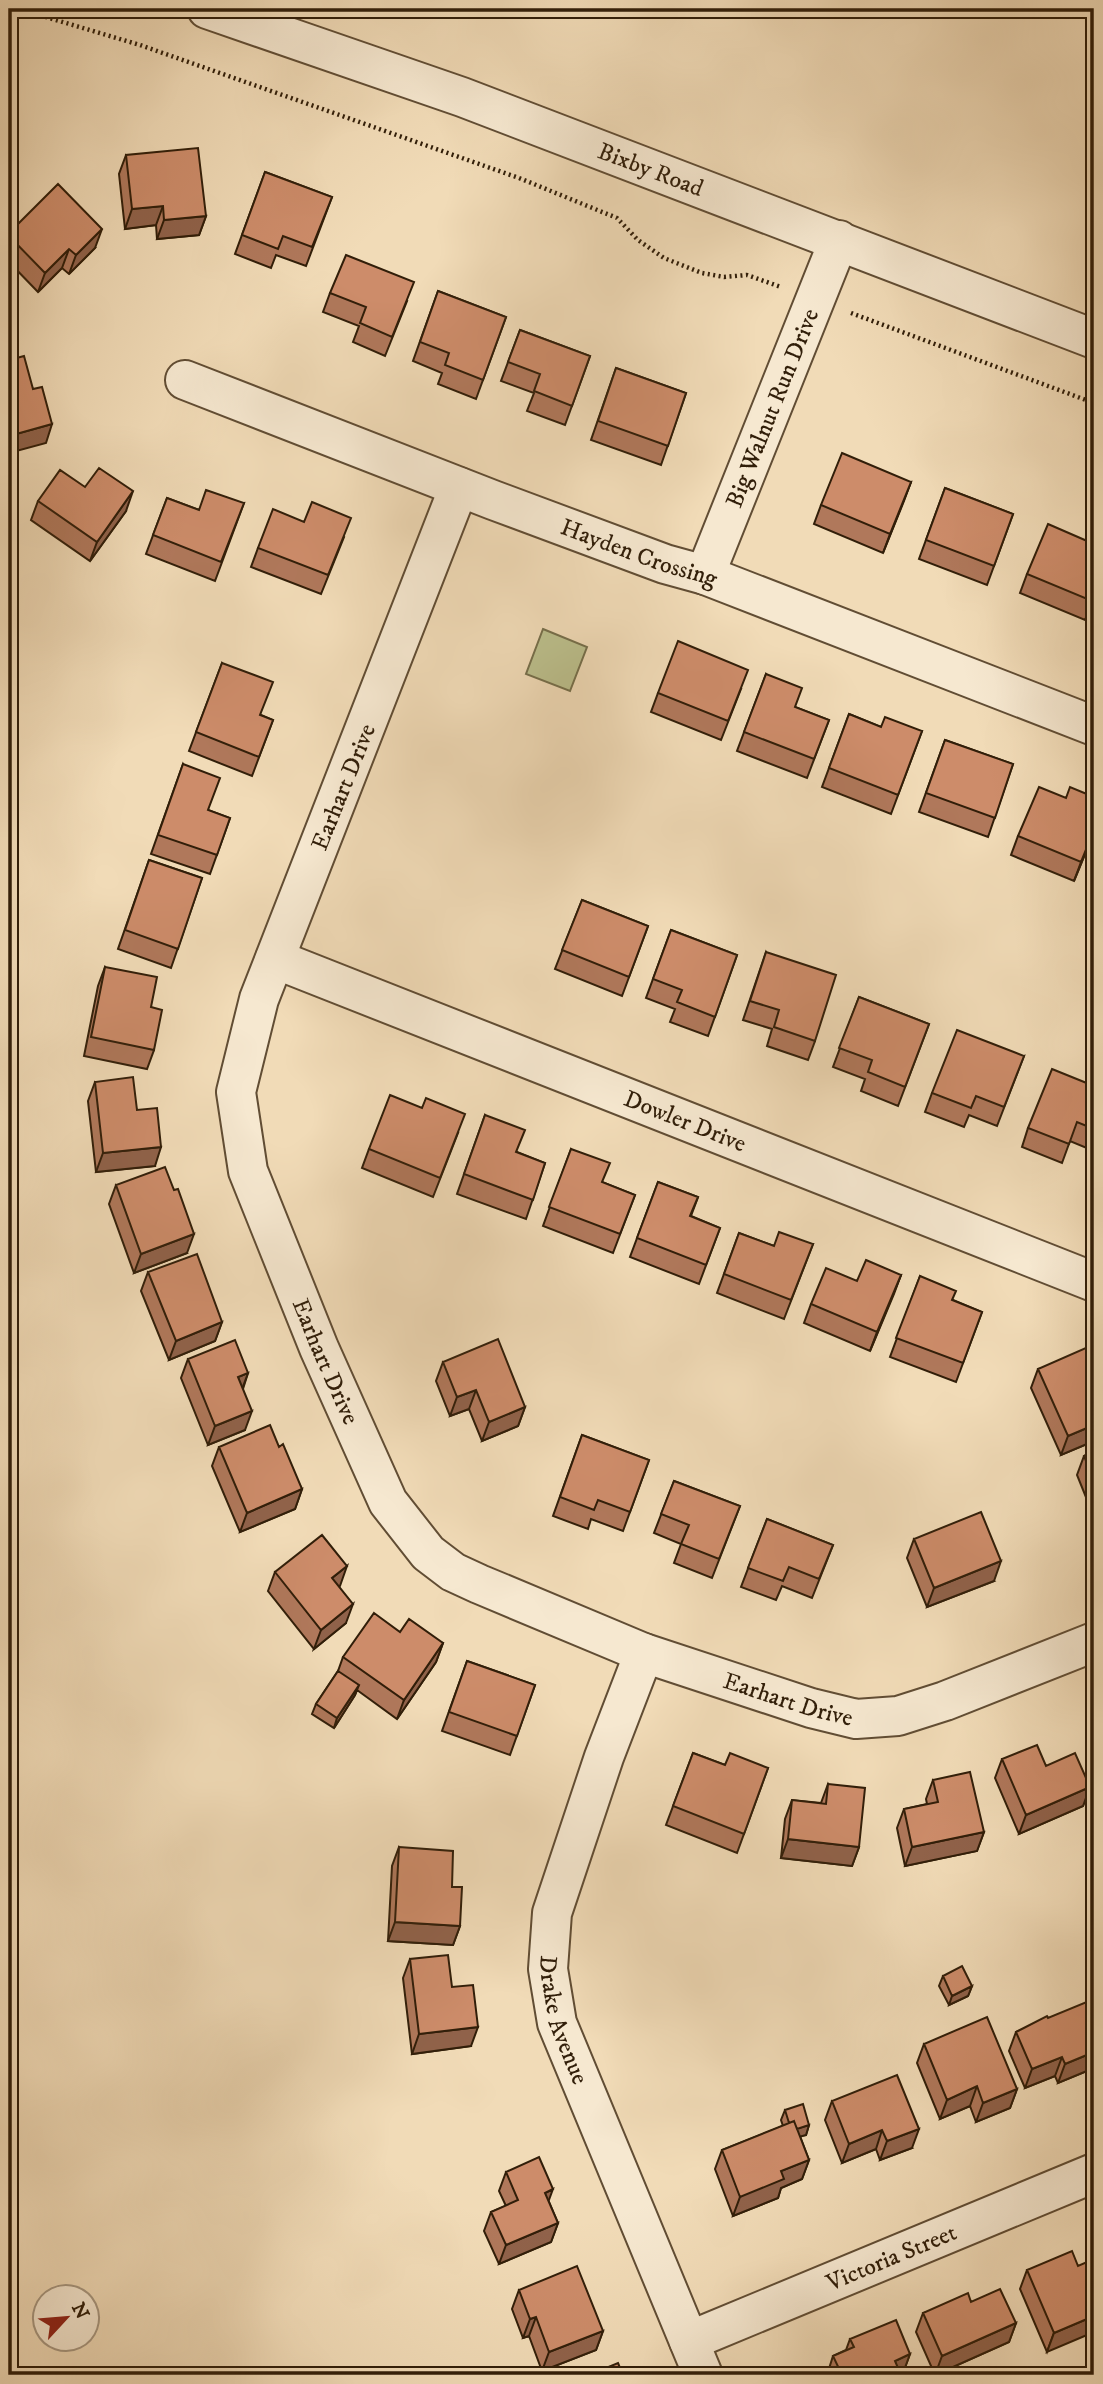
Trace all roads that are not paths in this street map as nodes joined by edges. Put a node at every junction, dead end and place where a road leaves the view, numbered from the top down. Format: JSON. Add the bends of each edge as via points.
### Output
{"nodes":[{"id":1,"x":207,"y":9,"type":"edge"},
{"id":2,"x":839,"y":240,"type":"junction"},
{"id":3,"x":1094,"y":339,"type":"edge"},
{"id":4,"x":185,"y":380,"type":"dead end"},
{"id":5,"x":460,"y":487,"type":"junction"},
{"id":6,"x":705,"y":575,"type":"junction"},
{"id":7,"x":1094,"y":726,"type":"edge"},
{"id":8,"x":275,"y":959,"type":"junction"},
{"id":9,"x":1094,"y":1282,"type":"edge"},
{"id":10,"x":1094,"y":1642,"type":"edge"},
{"id":11,"x":643,"y":1653,"type":"junction"},
{"id":12,"x":1094,"y":2173,"type":"edge"},
{"id":13,"x":696,"y":2358,"type":"edge"}],
"edges":[{"from":1,"to":2,"type":"street","name":"Bixby Road","via":[[462,97]]},
{"from":2,"to":3,"type":"street","name":"Bixby Road"},
{"from":2,"to":6,"type":"street","name":"Big Walnut Run Drive"},
{"from":4,"to":5,"type":"street","name":"Hayden Crossing"},
{"from":5,"to":6,"type":"street","name":"Hayden Crossing"},
{"from":5,"to":8,"type":"street","name":"Earhart Drive"},
{"from":6,"to":7,"type":"street","name":"Hayden Crossing"},
{"from":8,"to":9,"type":"street","name":"Dowler Drive"},
{"from":8,"to":11,"type":"street","name":"Earhart Drive","via":[[258,999],[236,1091],[248,1171],[388,1502],[428,1553],[453,1572]]},
{"from":10,"to":11,"type":"street","name":"Earhart Drive","via":[[945,1701],[898,1716],[856,1719]]},
{"from":11,"to":13,"type":"street","name":"Drake Avenue","via":[[552,1913],[548,1969],[557,2023]]},
{"from":12,"to":13,"type":"street","name":"Victoria Street"}]}
